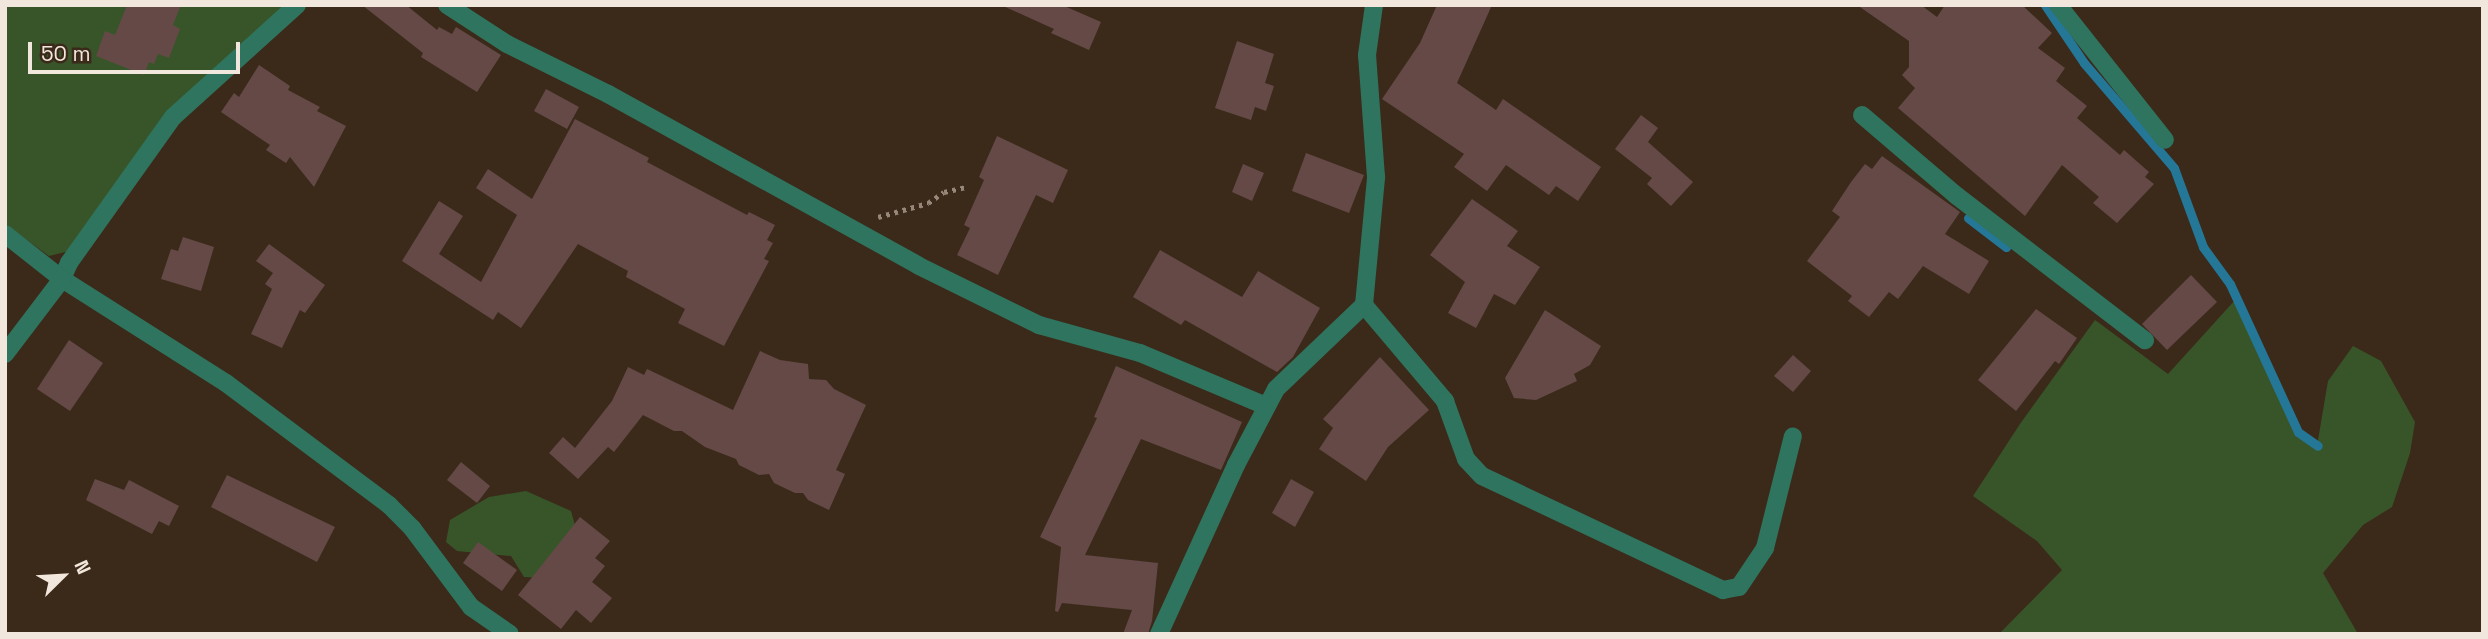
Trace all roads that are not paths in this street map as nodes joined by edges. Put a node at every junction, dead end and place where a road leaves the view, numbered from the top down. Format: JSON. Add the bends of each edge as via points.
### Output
{"nodes":[{"id":1,"x":297,"y":5,"type":"edge"},
{"id":2,"x":447,"y":5,"type":"edge"},
{"id":3,"x":1374,"y":5,"type":"edge"},
{"id":4,"x":2058,"y":5,"type":"edge"},
{"id":5,"x":1862,"y":115,"type":"dead end"},
{"id":6,"x":2165,"y":140,"type":"dead end"},
{"id":7,"x":5,"y":234,"type":"edge"},
{"id":8,"x":62,"y":279,"type":"junction"},
{"id":9,"x":1364,"y":304,"type":"junction"},
{"id":10,"x":2145,"y":340,"type":"dead end"},
{"id":11,"x":5,"y":354,"type":"edge"},
{"id":12,"x":1266,"y":407,"type":"junction"},
{"id":13,"x":1793,"y":436,"type":"dead end"},
{"id":14,"x":482,"y":625,"type":"edge"},
{"id":15,"x":510,"y":634,"type":"edge"},
{"id":16,"x":1158,"y":634,"type":"edge"}],
"edges":[{"from":1,"to":8,"type":"street","via":[[173,117],[69,262]]},
{"from":2,"to":12,"type":"street","via":[[507,44],[608,94],[919,266],[1039,325],[1140,353]]},
{"from":3,"to":9,"type":"street","via":[[1367,55],[1376,177]]},
{"from":4,"to":6,"type":"street"},
{"from":5,"to":10,"type":"street","via":[[1956,196]]},
{"from":7,"to":8,"type":"street"},
{"from":8,"to":11,"type":"street"},
{"from":8,"to":14,"type":"street","via":[[226,383],[388,505],[412,528]]},
{"from":9,"to":12,"type":"street","via":[[1289,373]]},
{"from":9,"to":13,"type":"street","via":[[1445,401],[1466,459],[1482,476],[1723,590],[1740,587],[1765,548]]},
{"from":12,"to":16,"type":"street"},
{"from":14,"to":15,"type":"street"}]}
